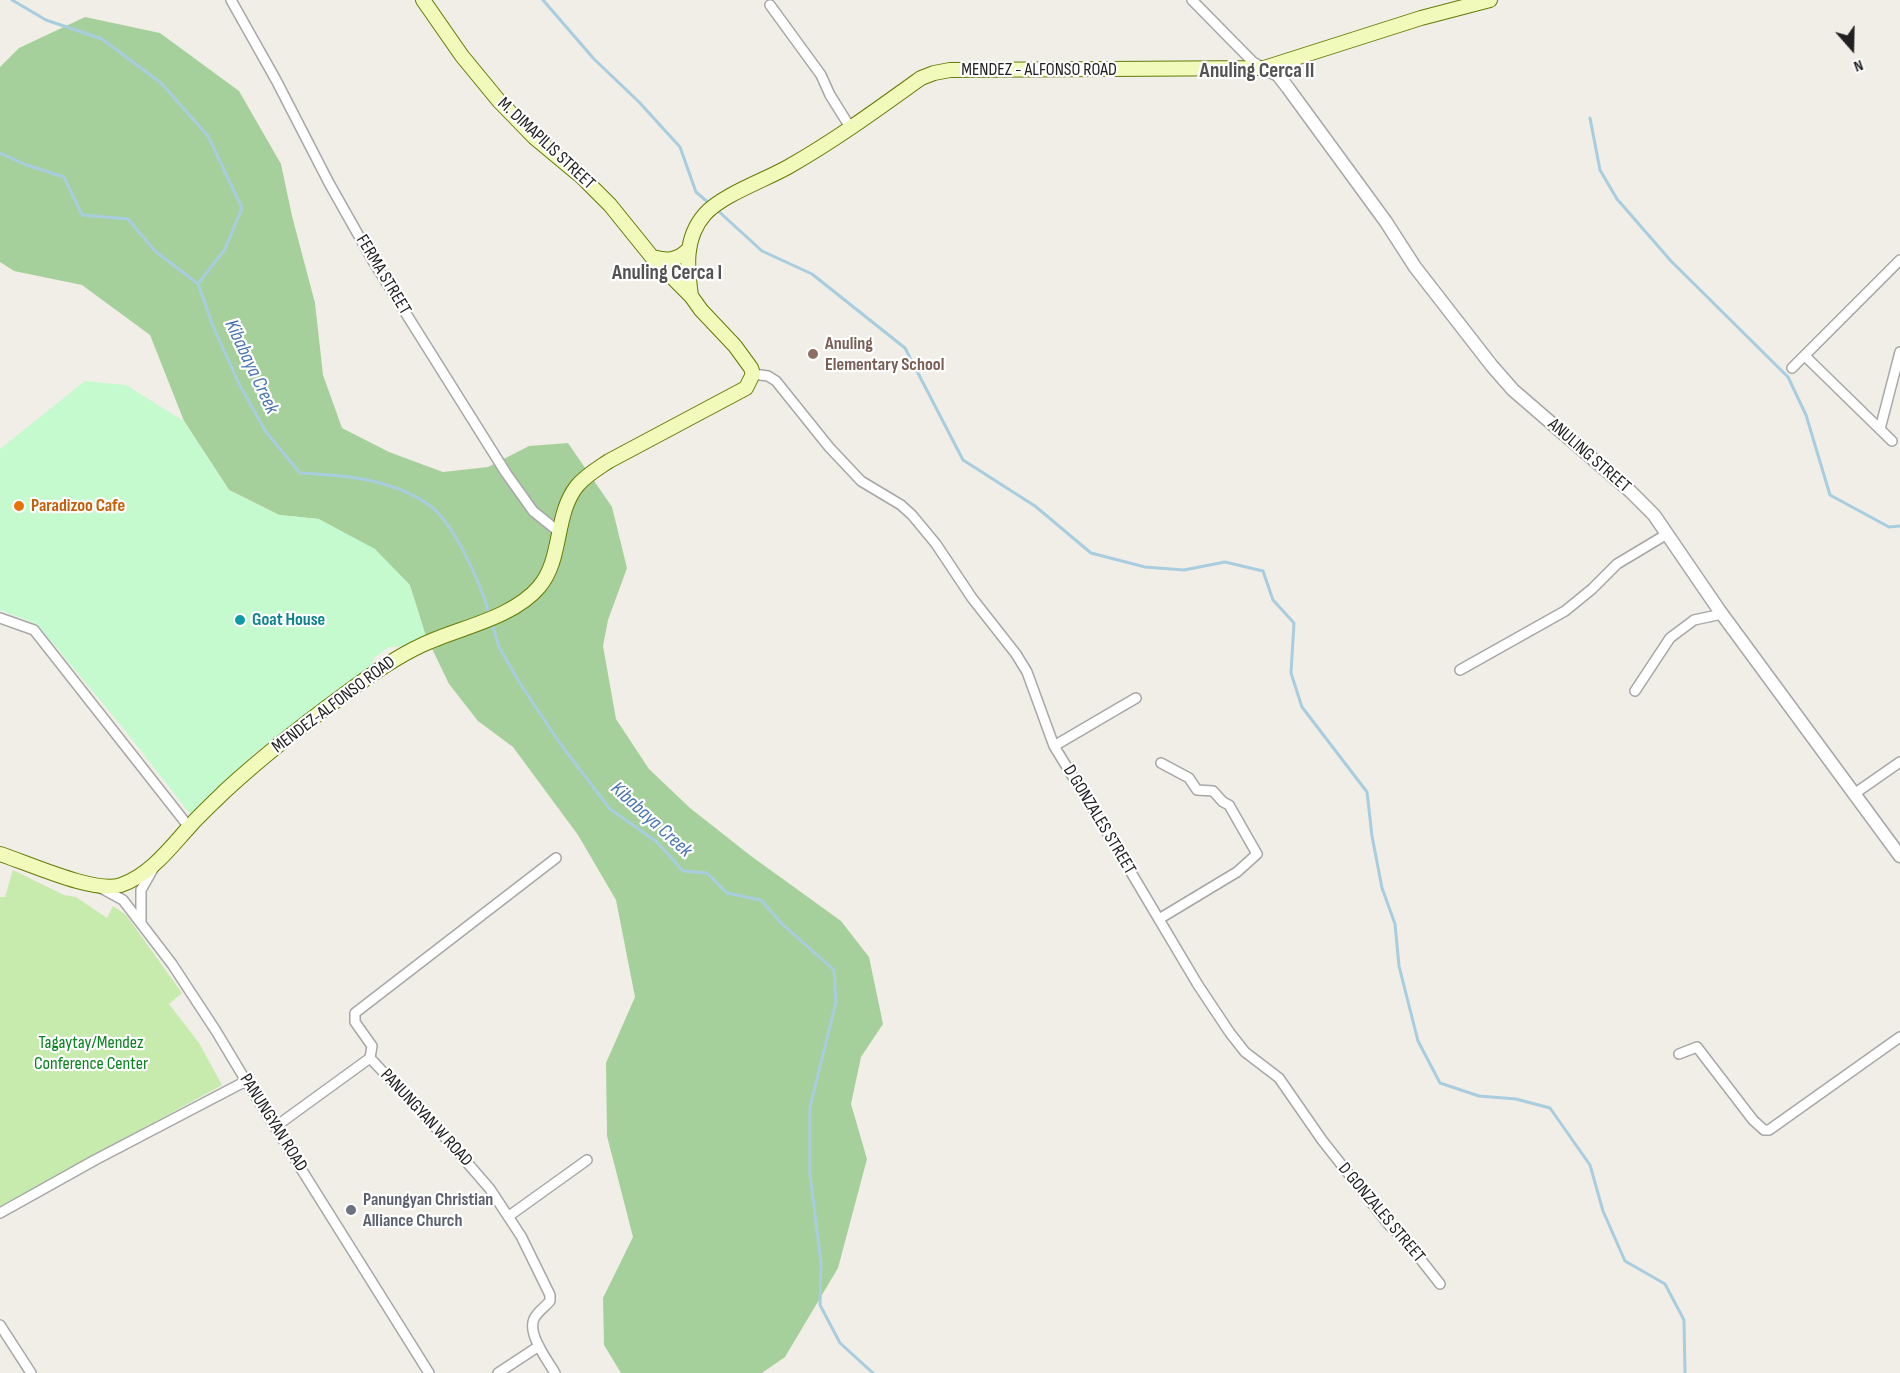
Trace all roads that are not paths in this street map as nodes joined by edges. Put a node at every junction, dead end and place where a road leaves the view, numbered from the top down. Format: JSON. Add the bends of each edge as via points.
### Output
{"nodes":[{"id":1,"x":423,"y":0,"type":"edge"},
{"id":2,"x":1192,"y":0,"type":"edge"},
{"id":3,"x":1490,"y":0,"type":"edge"},
{"id":4,"x":234,"y":1,"type":"edge"},
{"id":5,"x":770,"y":5,"type":"dead end"},
{"id":6,"x":1264,"y":68,"type":"junction"},
{"id":7,"x":850,"y":127,"type":"junction"},
{"id":8,"x":688,"y":250,"type":"junction"},
{"id":9,"x":652,"y":257,"type":"junction"},
{"id":10,"x":1900,"y":260,"type":"edge"},
{"id":11,"x":691,"y":296,"type":"junction"},
{"id":12,"x":1900,"y":352,"type":"edge"},
{"id":13,"x":1805,"y":356,"type":"junction"},
{"id":14,"x":1792,"y":368,"type":"dead end"},
{"id":15,"x":753,"y":374,"type":"junction"},
{"id":16,"x":1880,"y":429,"type":"junction"},
{"id":17,"x":1892,"y":441,"type":"dead end"},
{"id":18,"x":559,"y":532,"type":"junction"},
{"id":19,"x":1667,"y":534,"type":"junction"},
{"id":20,"x":1722,"y":614,"type":"junction"},
{"id":21,"x":0,"y":618,"type":"edge"},
{"id":22,"x":1460,"y":670,"type":"dead end"},
{"id":23,"x":1635,"y":692,"type":"dead end"},
{"id":24,"x":1136,"y":698,"type":"dead end"},
{"id":25,"x":1054,"y":746,"type":"junction"},
{"id":26,"x":1900,"y":762,"type":"edge"},
{"id":27,"x":1161,"y":763,"type":"dead end"},
{"id":28,"x":1854,"y":794,"type":"junction"},
{"id":29,"x":189,"y":827,"type":"junction"},
{"id":30,"x":0,"y":854,"type":"edge"},
{"id":31,"x":1900,"y":856,"type":"edge"},
{"id":32,"x":556,"y":858,"type":"dead end"},
{"id":33,"x":155,"y":864,"type":"junction"},
{"id":34,"x":100,"y":887,"type":"junction"},
{"id":35,"x":1159,"y":919,"type":"junction"},
{"id":36,"x":141,"y":921,"type":"junction"},
{"id":37,"x":1900,"y":1037,"type":"edge"},
{"id":38,"x":1678,"y":1054,"type":"dead end"},
{"id":39,"x":370,"y":1058,"type":"junction"},
{"id":40,"x":246,"y":1081,"type":"junction"},
{"id":41,"x":275,"y":1127,"type":"junction"},
{"id":42,"x":587,"y":1160,"type":"dead end"},
{"id":43,"x":0,"y":1213,"type":"edge"},
{"id":44,"x":509,"y":1216,"type":"junction"},
{"id":45,"x":1440,"y":1284,"type":"dead end"},
{"id":46,"x":0,"y":1325,"type":"edge"},
{"id":47,"x":539,"y":1346,"type":"junction"},
{"id":48,"x":31,"y":1373,"type":"edge"},
{"id":49,"x":429,"y":1373,"type":"edge"},
{"id":50,"x":498,"y":1373,"type":"edge"},
{"id":51,"x":555,"y":1373,"type":"edge"}],
"edges":[{"from":1,"to":9,"type":"main road","name":"M. DIMAPILIS STREET","via":[[499,101],[610,205]]},
{"from":2,"to":6,"type":"street","via":[[1253,62]]},
{"from":3,"to":6,"type":"main road","name":"MENDEZ - ALFONSO ROAD"},
{"from":4,"to":18,"type":"street","name":"FERMA STREET","via":[[329,183],[380,271],[506,473],[533,511]]},
{"from":5,"to":7,"type":"street","via":[[821,75]]},
{"from":6,"to":7,"type":"main road","name":"MENDEZ - ALFONSO ROAD","via":[[950,70],[921,78]]},
{"from":6,"to":19,"type":"street","name":"ANULING STREET","via":[[1278,75],[1415,267],[1492,366],[1513,390],[1630,491]]},
{"from":7,"to":8,"type":"main road","name":"MENDEZ - ALFONSO ROAD","via":[[723,201],[706,214],[693,232]]},
{"from":8,"to":9,"type":"main road","via":[[670,260]]},
{"from":8,"to":11,"type":"main road","name":"MENDEZ - ALFONSO ROAD"},
{"from":9,"to":11,"type":"main road","name":"M. DIMAPILIS STREET"},
{"from":10,"to":13,"type":"street"},
{"from":11,"to":15,"type":"main road"},
{"from":12,"to":16,"type":"street"},
{"from":13,"to":14,"type":"street"},
{"from":13,"to":16,"type":"street"},
{"from":15,"to":18,"type":"main road","name":"MENDEZ-ALFONSO ROAD","via":[[747,388],[589,474],[570,498]]},
{"from":15,"to":25,"type":"street","name":"D GONZALES STREET","via":[[776,381],[861,481],[902,505],[929,535],[1027,672]]},
{"from":16,"to":17,"type":"street"},
{"from":18,"to":29,"type":"main road","name":"MENDEZ-ALFONSO ROAD","via":[[555,554],[539,587],[528,597],[479,624],[447,634],[388,663],[262,759]]},
{"from":19,"to":20,"type":"street","name":"ANULING STREET"},
{"from":19,"to":22,"type":"street","via":[[1617,564],[1565,611]]},
{"from":20,"to":23,"type":"street","via":[[1694,620],[1670,638]]},
{"from":20,"to":28,"type":"street","name":"ANULING STREET"},
{"from":21,"to":29,"type":"street","via":[[34,630]]},
{"from":24,"to":25,"type":"street"},
{"from":25,"to":35,"type":"street","name":"D GONZALES STREET"},
{"from":26,"to":28,"type":"street"},
{"from":27,"to":35,"type":"street","via":[[1189,778],[1197,790],[1213,791],[1229,804],[1257,854],[1237,872]]},
{"from":28,"to":31,"type":"street","name":"ANULING STREET"},
{"from":29,"to":33,"type":"main road","name":"MENDEZ-ALFONSO ROAD"},
{"from":30,"to":34,"type":"main road","name":"MENDEZ-ALFONSO ROAD"},
{"from":32,"to":39,"type":"street","via":[[355,1013],[355,1022],[372,1046]]},
{"from":33,"to":34,"type":"main road","name":"MENDEZ-ALFONSO ROAD","via":[[119,886]]},
{"from":33,"to":36,"type":"street","via":[[141,890]]},
{"from":34,"to":36,"type":"street","name":"PANUNGYAN ROAD","via":[[123,900]]},
{"from":35,"to":45,"type":"street","name":"D GONZALES STREET","via":[[1230,1033],[1245,1052],[1279,1078],[1322,1140]]},
{"from":36,"to":40,"type":"street","name":"PANUNGYAN ROAD"},
{"from":37,"to":38,"type":"street","via":[[1769,1130],[1754,1120],[1698,1047]]},
{"from":39,"to":41,"type":"street","name":"PANUNGYAN W ROAD"},
{"from":39,"to":44,"type":"street","name":"PANUNGYAN W ROAD","via":[[451,1144]]},
{"from":40,"to":41,"type":"street","name":"PANUNGYAN ROAD"},
{"from":40,"to":43,"type":"street"},
{"from":41,"to":49,"type":"street","name":"PANUNGYAN ROAD"},
{"from":42,"to":44,"type":"street"},
{"from":44,"to":47,"type":"street","name":"PANUNGYAN W ROAD","via":[[550,1295],[550,1301],[532,1322]]},
{"from":46,"to":48,"type":"street"},
{"from":47,"to":50,"type":"street"},
{"from":47,"to":51,"type":"street","name":"PANUNGYAN W ROAD"}]}
